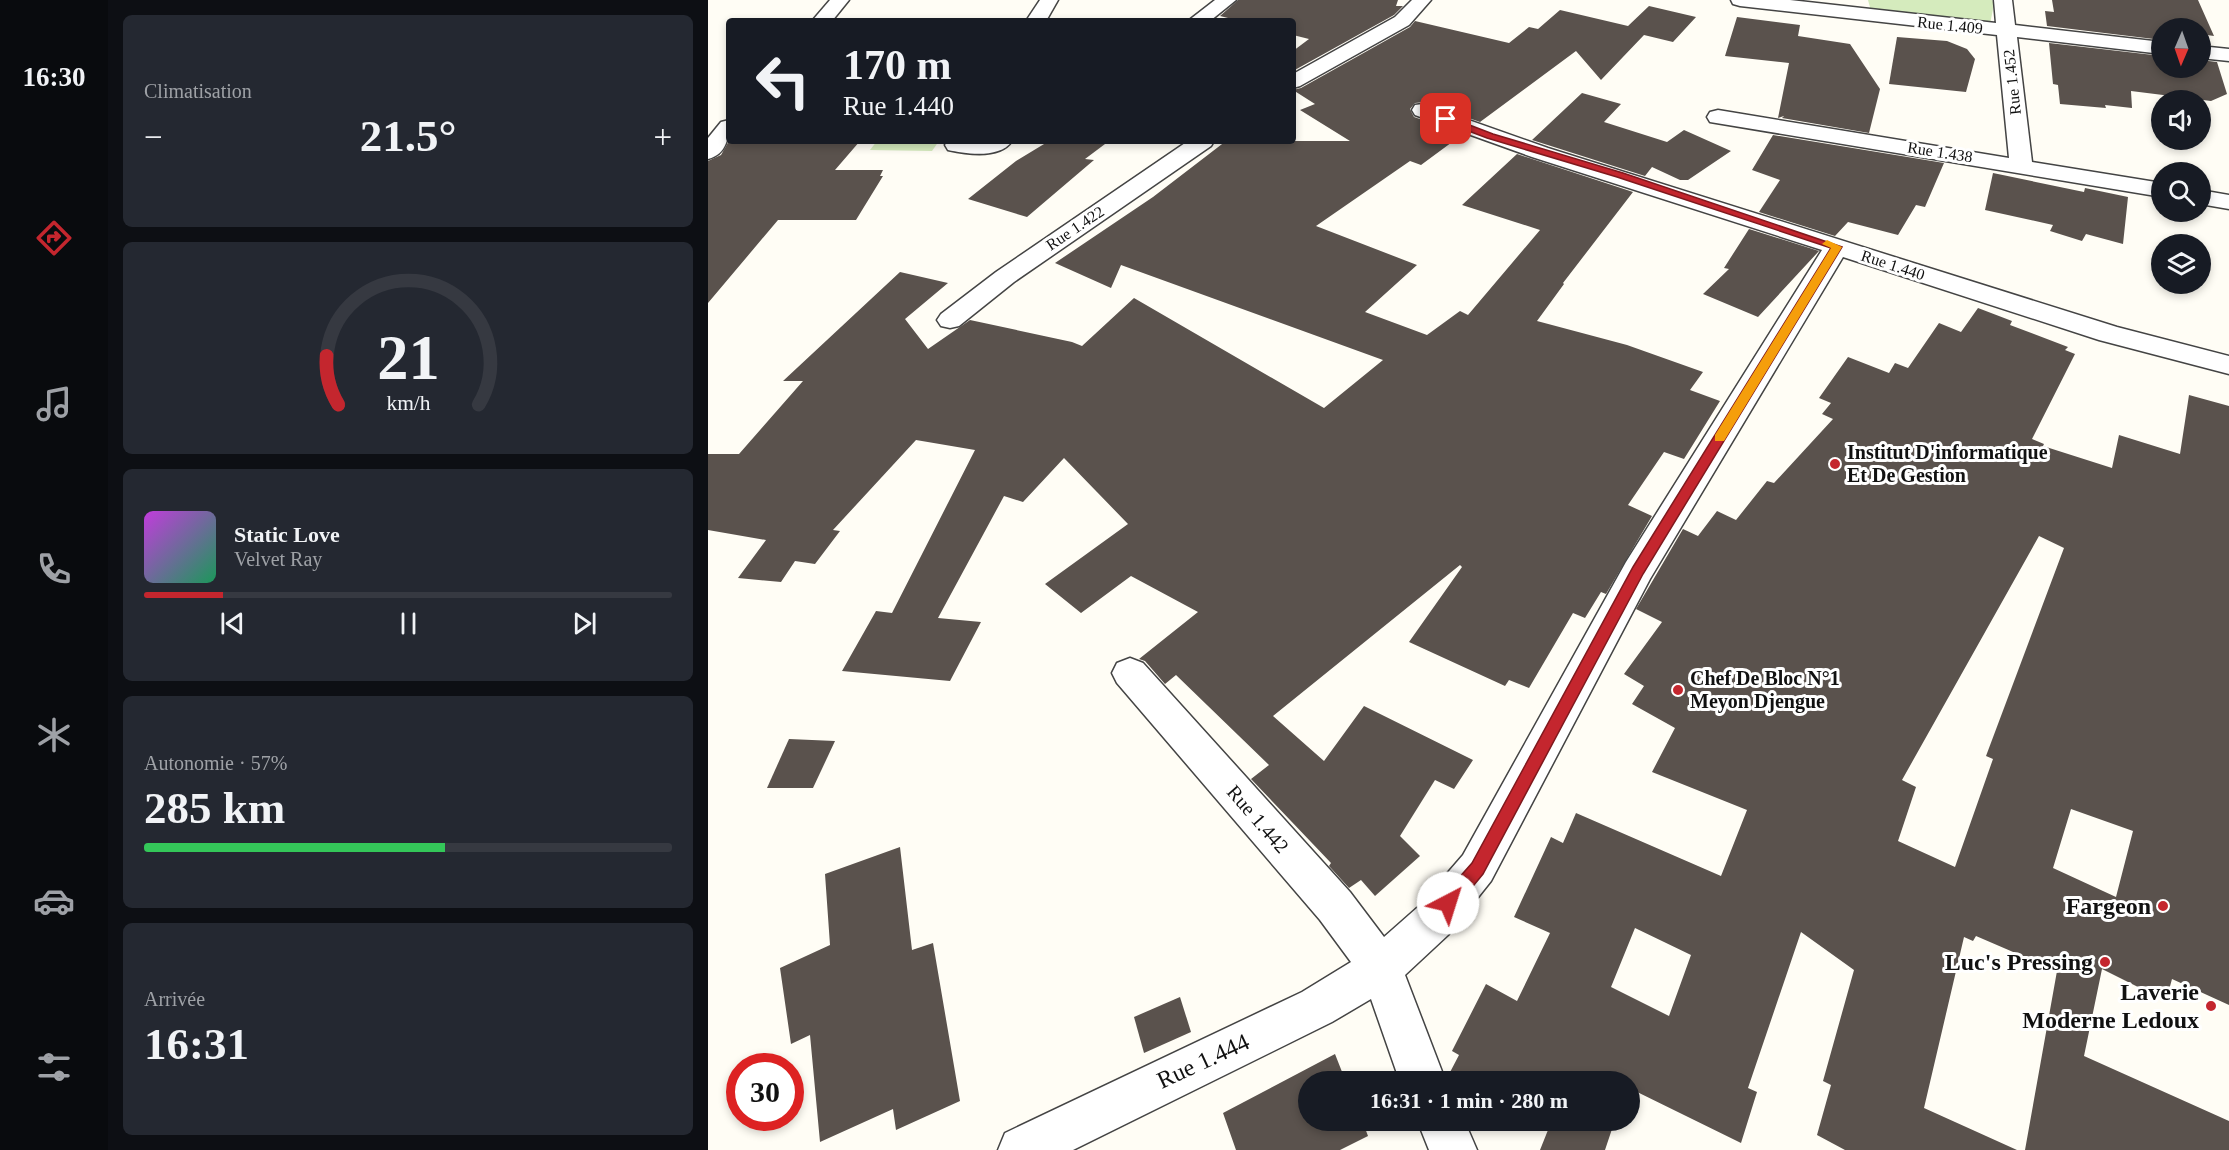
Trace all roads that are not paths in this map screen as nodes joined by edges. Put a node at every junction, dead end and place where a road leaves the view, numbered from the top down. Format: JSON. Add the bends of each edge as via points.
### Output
{"nodes":[{"id":1,"x":840,"y":0,"type":"edge"},
{"id":2,"x":1049,"y":0,"type":"edge"},
{"id":3,"x":1227,"y":0,"type":"edge"},
{"id":4,"x":1422,"y":0,"type":"edge"},
{"id":5,"x":1740,"y":0,"type":"edge"},
{"id":6,"x":2003,"y":0,"type":"edge"},
{"id":7,"x":825,"y":18,"type":"edge"},
{"id":8,"x":1038,"y":18,"type":"edge"},
{"id":9,"x":1202,"y":18,"type":"edge"},
{"id":10,"x":2007,"y":32,"type":"junction"},
{"id":11,"x":2151,"y":47,"type":"edge"},
{"id":12,"x":2211,"y":53,"type":"edge"},
{"id":13,"x":2229,"y":54,"type":"edge"},
{"id":14,"x":1296,"y":80,"type":"edge"},
{"id":15,"x":1423,"y":110,"type":"dead end"},
{"id":16,"x":1718,"y":117,"type":"dead end"},
{"id":17,"x":726,"y":131,"type":"edge"},
{"id":18,"x":969,"y":144,"type":"edge"},
{"id":19,"x":996,"y":144,"type":"edge"},
{"id":20,"x":1199,"y":144,"type":"edge"},
{"id":21,"x":708,"y":152,"type":"edge"},
{"id":22,"x":2021,"y":165,"type":"junction"},
{"id":23,"x":2151,"y":188,"type":"edge"},
{"id":24,"x":2211,"y":199,"type":"edge"},
{"id":25,"x":2229,"y":202,"type":"edge"},
{"id":26,"x":1837,"y":247,"type":"junction"},
{"id":27,"x":950,"y":320,"type":"dead end"},
{"id":28,"x":2229,"y":365,"type":"edge"},
{"id":29,"x":1130,"y":673,"type":"dead end"},
{"id":30,"x":1381,"y":968,"type":"junction"},
{"id":31,"x":1419,"y":1071,"type":"edge"},
{"id":32,"x":1445,"y":1131,"type":"edge"},
{"id":33,"x":1023,"y":1150,"type":"edge"},
{"id":34,"x":1453,"y":1150,"type":"edge"}],
"edges":[{"from":1,"to":7,"type":"street"},
{"from":2,"to":8,"type":"street"},
{"from":3,"to":9,"type":"street"},
{"from":4,"to":14,"type":"street","via":[[1402,21]]},
{"from":5,"to":10,"type":"street","name":"Rue 1.409"},
{"from":6,"to":10,"type":"street","name":"Rue 1.452"},
{"from":10,"to":11,"type":"street","name":"Rue 1.409"},
{"from":10,"to":22,"type":"street","name":"Rue 1.452"},
{"from":12,"to":13,"type":"street"},
{"from":15,"to":26,"type":"street","name":"Rue 1.440","via":[[1490,136]]},
{"from":16,"to":22,"type":"street","name":"Rue 1.438"},
{"from":17,"to":21,"type":"street"},
{"from":18,"to":19,"type":"street"},
{"from":20,"to":27,"type":"street","name":"Rue 1.422","via":[[1005,277]]},
{"from":22,"to":23,"type":"street","name":"Rue 1.438"},
{"from":24,"to":25,"type":"street"},
{"from":26,"to":28,"type":"street","name":"Rue 1.440","via":[[2109,334]]},
{"from":26,"to":30,"type":"street","name":"Rue 1.444","via":[[1638,571],[1478,868],[1433,921]]},
{"from":29,"to":30,"type":"street","name":"Rue 1.442","via":[[1335,906]]},
{"from":30,"to":31,"type":"street","name":"Rue 1.442"},
{"from":30,"to":33,"type":"street","name":"Rue 1.444","via":[[1317,1007]]},
{"from":32,"to":34,"type":"street"}]}
